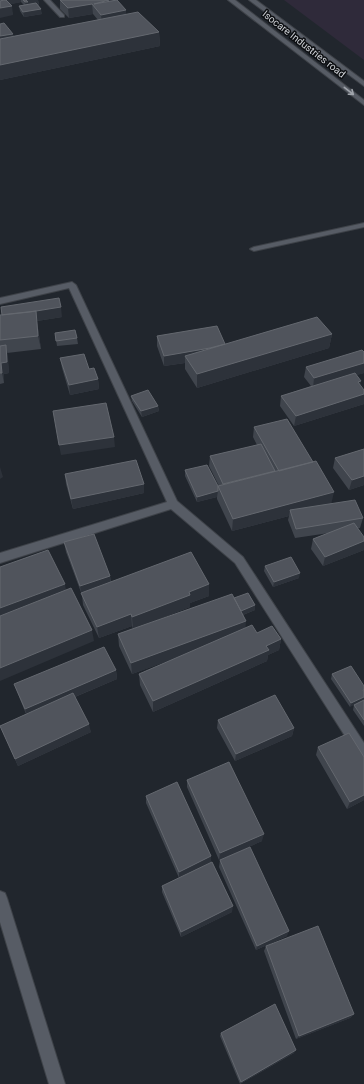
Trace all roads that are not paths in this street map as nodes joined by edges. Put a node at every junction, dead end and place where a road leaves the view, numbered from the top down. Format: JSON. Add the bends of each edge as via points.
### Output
{"nodes":[{"id":1,"x":47,"y":0,"type":"edge"},
{"id":2,"x":231,"y":0,"type":"edge"},
{"id":3,"x":252,"y":0,"type":"edge"},
{"id":4,"x":62,"y":16,"type":"dead end"},
{"id":5,"x":364,"y":84,"type":"edge"},
{"id":6,"x":364,"y":103,"type":"edge"},
{"id":7,"x":364,"y":224,"type":"edge"},
{"id":8,"x":254,"y":249,"type":"dead end"},
{"id":9,"x":0,"y":301,"type":"edge"},
{"id":10,"x":173,"y":504,"type":"junction"},
{"id":11,"x":0,"y":558,"type":"edge"},
{"id":12,"x":364,"y":754,"type":"edge"},
{"id":13,"x":0,"y":898,"type":"edge"},
{"id":14,"x":58,"y":1084,"type":"edge"}],
"edges":[{"from":1,"to":4,"type":"street"},
{"from":2,"to":6,"type":"street","name":"Isocare Industries road","one_way":true},
{"from":3,"to":5,"type":"street","name":"Isocare Industries road"},
{"from":7,"to":8,"type":"street"},
{"from":9,"to":10,"type":"street","via":[[72,285]]},
{"from":10,"to":11,"type":"street"},
{"from":10,"to":12,"type":"street","via":[[239,560]]},
{"from":13,"to":14,"type":"street"}]}
